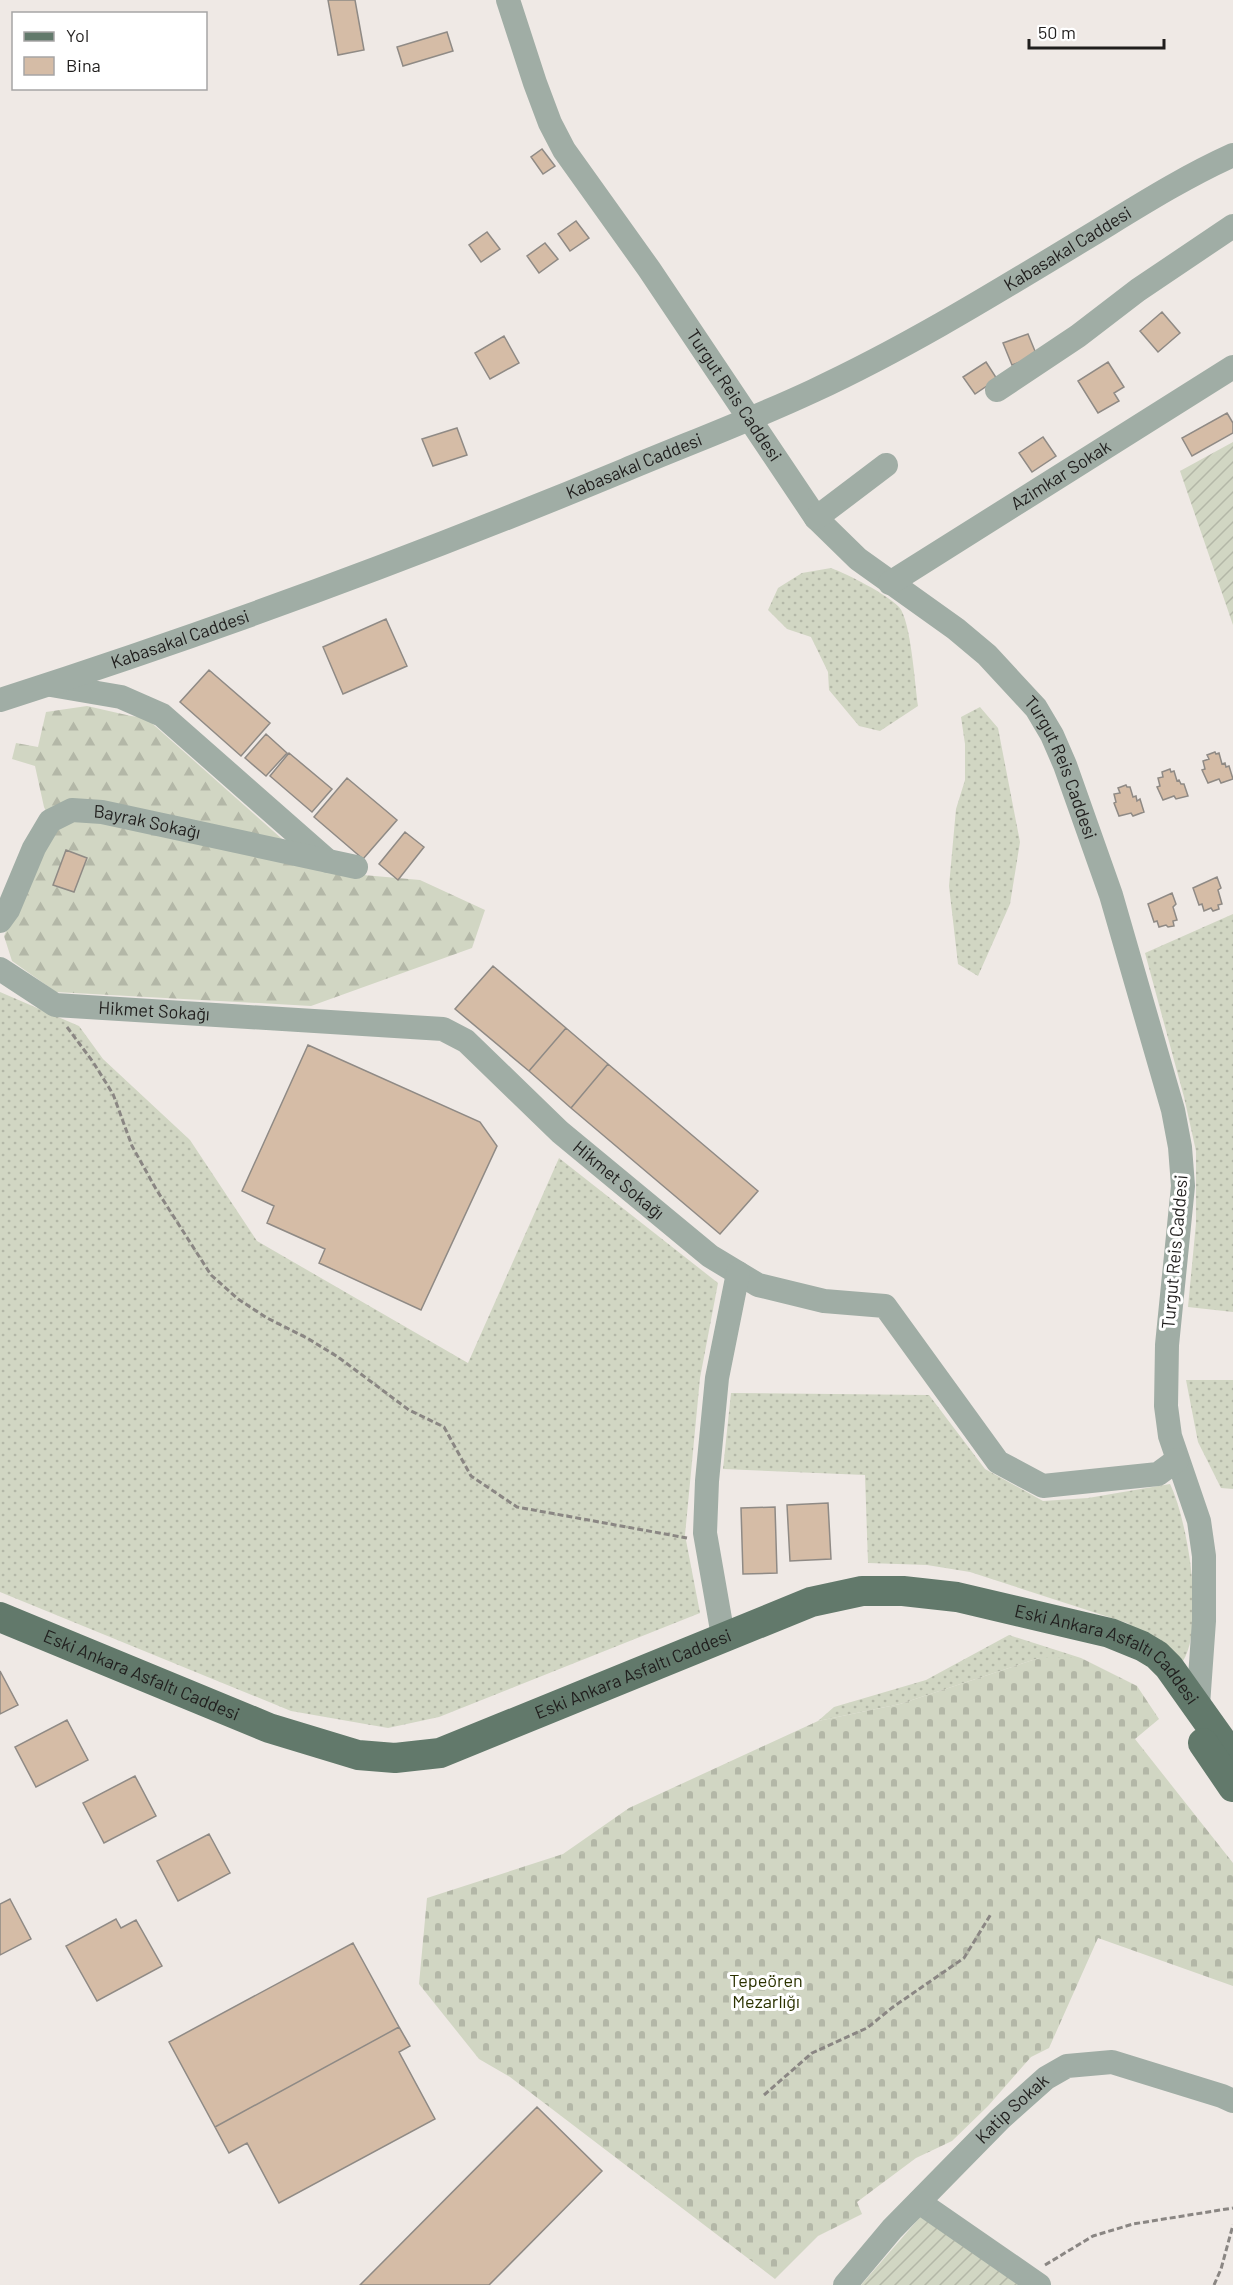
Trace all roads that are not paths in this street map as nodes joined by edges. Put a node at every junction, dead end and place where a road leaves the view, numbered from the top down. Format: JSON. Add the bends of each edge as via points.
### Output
{"nodes":[{"id":1,"x":510,"y":1,"type":"edge"},
{"id":2,"x":1233,"y":155,"type":"edge"},
{"id":3,"x":1233,"y":226,"type":"edge"},
{"id":4,"x":1233,"y":367,"type":"edge"},
{"id":5,"x":997,"y":390,"type":"dead end"},
{"id":6,"x":749,"y":418,"type":"junction"},
{"id":7,"x":886,"y":465,"type":"dead end"},
{"id":8,"x":816,"y":518,"type":"junction"},
{"id":9,"x":890,"y":583,"type":"junction"},
{"id":10,"x":48,"y":684,"type":"junction"},
{"id":11,"x":0,"y":700,"type":"edge"},
{"id":12,"x":328,"y":861,"type":"junction"},
{"id":13,"x":356,"y":867,"type":"dead end"},
{"id":14,"x":0,"y":921,"type":"edge"},
{"id":15,"x":0,"y":969,"type":"edge"},
{"id":16,"x":738,"y":1273,"type":"junction"},
{"id":17,"x":1177,"y":1460,"type":"junction"},
{"id":18,"x":1012,"y":1610,"type":"junction"},
{"id":19,"x":0,"y":1617,"type":"edge"},
{"id":20,"x":723,"y":1636,"type":"junction"},
{"id":21,"x":1198,"y":1705,"type":"junction"},
{"id":22,"x":1233,"y":1757,"type":"edge"},
{"id":23,"x":1233,"y":1787,"type":"edge"},
{"id":24,"x":1233,"y":2101,"type":"edge"},
{"id":25,"x":919,"y":2202,"type":"junction"},
{"id":26,"x":1032,"y":2281,"type":"edge"},
{"id":27,"x":845,"y":2285,"type":"edge"}],
"edges":[{"from":1,"to":6,"type":"street","name":"Turgut Reis Caddesi","via":[[535,83],[564,150]]},
{"from":2,"to":6,"type":"street","name":"Kabasakal Caddesi","via":[[1156,196],[947,322],[811,392]]},
{"from":3,"to":5,"type":"street"},
{"from":4,"to":9,"type":"street","name":"Azimkar Sokak"},
{"from":6,"to":8,"type":"street","name":"Turgut Reis Caddesi"},
{"from":6,"to":10,"type":"street","name":"Kabasakal Caddesi","via":[[380,568]]},
{"from":7,"to":8,"type":"street"},
{"from":8,"to":9,"type":"street","name":"Turgut Reis Caddesi","via":[[858,559]]},
{"from":9,"to":17,"type":"street","name":"Turgut Reis Caddesi","via":[[957,629],[1036,708],[1065,765],[1111,896],[1173,1110],[1180,1147],[1181,1219],[1165,1378],[1170,1436]]},
{"from":10,"to":11,"type":"street","name":"Kabasakal Caddesi"},
{"from":10,"to":12,"type":"street","via":[[121,697],[162,715]]},
{"from":12,"to":13,"type":"street","name":"Bayrak Sokağı"},
{"from":12,"to":14,"type":"street","name":"Bayrak Sokağı","via":[[102,812],[72,810],[50,820]]},
{"from":15,"to":16,"type":"street","name":"Hikmet Sokağı","via":[[55,1005],[443,1029],[466,1041],[560,1132],[710,1256]]},
{"from":16,"to":17,"type":"street","name":"Hikmet Sokağı","via":[[758,1285],[824,1301],[885,1306],[998,1462],[1043,1486],[1158,1474]]},
{"from":16,"to":20,"type":"street","via":[[717,1378],[707,1481],[705,1533]]},
{"from":17,"to":21,"type":"street","name":"Turgut Reis Caddesi","via":[[1199,1521],[1204,1556]]},
{"from":18,"to":20,"type":"main road","name":"Eski Ankara Asfaltı Caddesi","via":[[957,1597],[862,1591],[811,1602]]},
{"from":18,"to":21,"type":"main road","name":"Eski Ankara Asfaltı Caddesi","via":[[1110,1633],[1142,1646],[1169,1667]]},
{"from":18,"to":23,"type":"main road","via":[[1117,1653],[1138,1666],[1172,1699]]},
{"from":19,"to":20,"type":"main road","name":"Eski Ankara Asfaltı Caddesi","via":[[269,1728],[358,1755],[395,1758],[440,1753]]},
{"from":21,"to":22,"type":"main road","name":"Eski Ankara Asfaltı Caddesi"},
{"from":24,"to":25,"type":"street","name":"Katip Sokak","via":[[1112,2062],[1067,2066],[1046,2078],[1000,2119]]},
{"from":25,"to":26,"type":"street"},
{"from":25,"to":27,"type":"street","name":"Katip Sokak"}]}
